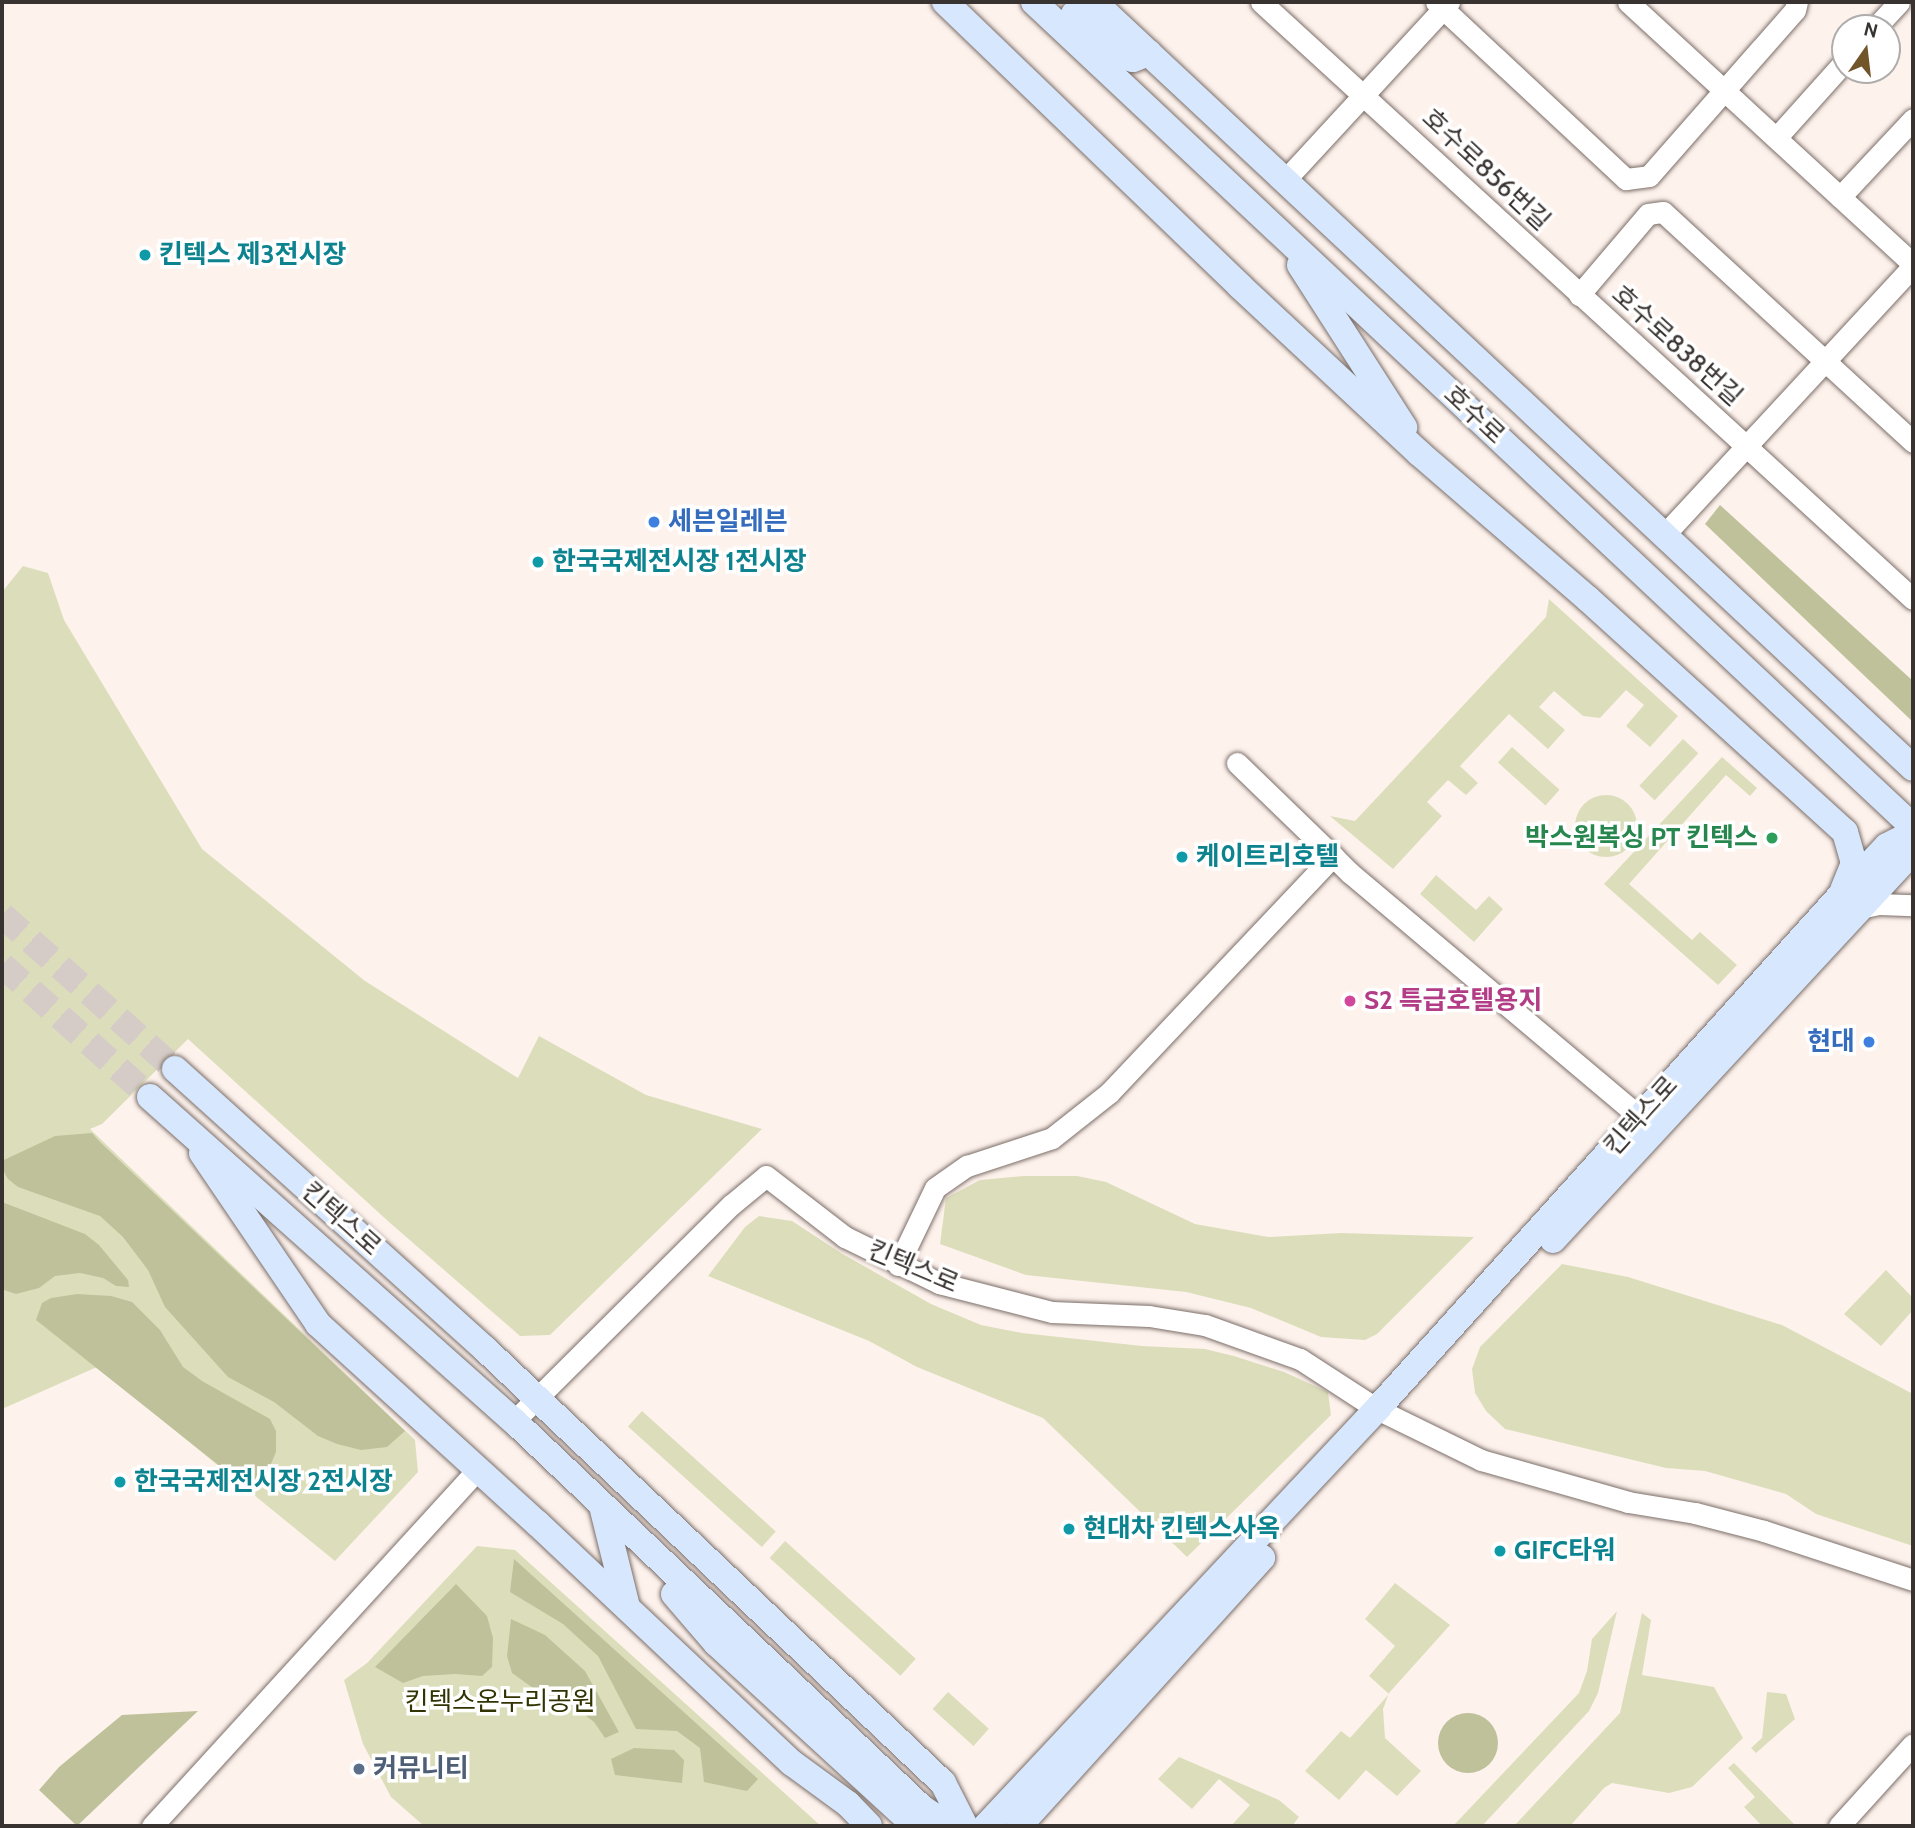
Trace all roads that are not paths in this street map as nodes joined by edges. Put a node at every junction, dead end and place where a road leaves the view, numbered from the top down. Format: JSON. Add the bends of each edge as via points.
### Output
{"nodes":[{"id":1,"x":945,"y":2,"type":"edge"},
{"id":2,"x":1034,"y":2,"type":"edge"},
{"id":3,"x":1094,"y":2,"type":"edge"},
{"id":4,"x":1261,"y":2,"type":"edge"},
{"id":5,"x":1628,"y":2,"type":"edge"},
{"id":6,"x":1797,"y":2,"type":"edge"},
{"id":7,"x":1443,"y":4,"type":"edge"},
{"id":8,"x":1054,"y":20,"type":"junction"},
{"id":9,"x":1149,"y":53,"type":"junction"},
{"id":10,"x":1831,"y":77,"type":"edge"},
{"id":11,"x":1724,"y":90,"type":"junction"},
{"id":12,"x":1363,"y":95,"type":"junction"},
{"id":13,"x":1913,"y":119,"type":"edge"},
{"id":14,"x":1776,"y":138,"type":"junction"},
{"id":15,"x":1285,"y":180,"type":"junction"},
{"id":16,"x":1840,"y":197,"type":"junction"},
{"id":17,"x":1276,"y":229,"type":"junction"},
{"id":18,"x":1913,"y":265,"type":"edge"},
{"id":19,"x":1575,"y":291,"type":"junction"},
{"id":20,"x":1825,"y":361,"type":"junction"},
{"id":21,"x":1913,"y":442,"type":"edge"},
{"id":22,"x":1746,"y":447,"type":"junction"},
{"id":23,"x":1419,"y":453,"type":"junction"},
{"id":24,"x":1664,"y":535,"type":"junction"},
{"id":25,"x":1913,"y":599,"type":"edge"},
{"id":26,"x":1237,"y":762,"type":"dead end"},
{"id":27,"x":1913,"y":768,"type":"edge"},
{"id":28,"x":1913,"y":827,"type":"edge"},
{"id":29,"x":1913,"y":833,"type":"edge"},
{"id":30,"x":1913,"y":842,"type":"edge"},
{"id":31,"x":1333,"y":856,"type":"junction"},
{"id":32,"x":1851,"y":902,"type":"junction"},
{"id":33,"x":1913,"y":905,"type":"edge"},
{"id":34,"x":175,"y":1069,"type":"tunnel mouth"},
{"id":35,"x":150,"y":1097,"type":"tunnel mouth"},
{"id":36,"x":1640,"y":1117,"type":"junction"},
{"id":37,"x":182,"y":1122,"type":"junction"},
{"id":38,"x":898,"y":1265,"type":"junction"},
{"id":39,"x":536,"y":1397,"type":"junction"},
{"id":40,"x":1383,"y":1412,"type":"junction"},
{"id":41,"x":513,"y":1421,"type":"junction"},
{"id":42,"x":477,"y":1470,"type":"junction"},
{"id":43,"x":602,"y":1506,"type":"junction"},
{"id":44,"x":1913,"y":1580,"type":"edge"},
{"id":45,"x":627,"y":1607,"type":"junction"},
{"id":46,"x":1913,"y":1744,"type":"edge"},
{"id":47,"x":152,"y":1826,"type":"edge"},
{"id":48,"x":869,"y":1826,"type":"edge"},
{"id":49,"x":916,"y":1826,"type":"edge"},
{"id":50,"x":950,"y":1826,"type":"edge"},
{"id":51,"x":965,"y":1826,"type":"edge"},
{"id":52,"x":986,"y":1826,"type":"edge"},
{"id":53,"x":1019,"y":1826,"type":"edge"},
{"id":54,"x":1839,"y":1826,"type":"edge"}],
"edges":[{"from":1,"to":23,"type":"main road"},
{"from":2,"to":8,"type":"main road","name":"호수로"},
{"from":3,"to":9,"type":"main road","name":"호수로"},
{"from":4,"to":12,"type":"street","name":"호수로856번길"},
{"from":5,"to":11,"type":"street"},
{"from":6,"to":11,"type":"street","via":[[1795,10]]},
{"from":7,"to":11,"type":"street","via":[[1626,179],[1649,176]]},
{"from":7,"to":12,"type":"street"},
{"from":8,"to":9,"type":"main road","via":[[1052,6],[1061,3],[1121,56],[1133,59]]},
{"from":8,"to":17,"type":"main road","name":"호수로"},
{"from":9,"to":15,"type":"main road","name":"호수로"},
{"from":10,"to":14,"type":"street"},
{"from":11,"to":14,"type":"street"},
{"from":12,"to":15,"type":"street"},
{"from":12,"to":19,"type":"street","name":"호수로856번길"},
{"from":13,"to":16,"type":"street"},
{"from":14,"to":16,"type":"street"},
{"from":15,"to":24,"type":"main road","name":"호수로"},
{"from":16,"to":18,"type":"street"},
{"from":17,"to":23,"type":"main road"},
{"from":17,"to":28,"type":"main road","name":"호수로"},
{"from":18,"to":20,"type":"street","name":"호수로838번길"},
{"from":19,"to":20,"type":"street","via":[[1648,214],[1663,212]]},
{"from":19,"to":22,"type":"street","name":"호수로838번길"},
{"from":20,"to":21,"type":"street"},
{"from":20,"to":22,"type":"street","name":"호수로838번길"},
{"from":22,"to":24,"type":"street","name":"호수로838번길"},
{"from":22,"to":25,"type":"street","name":"호수로838번길"},
{"from":23,"to":32,"type":"main road","via":[[1845,832],[1853,863]]},
{"from":24,"to":27,"type":"main road","name":"호수로"},
{"from":26,"to":31,"type":"street"},
{"from":29,"to":32,"type":"main road","name":"킨텍스로","via":[[1887,846]]},
{"from":30,"to":32,"type":"main road","name":"킨텍스로","via":[[1905,860]]},
{"from":31,"to":36,"type":"street"},
{"from":31,"to":38,"type":"street","via":[[1110,1093],[1052,1138],[967,1166],[935,1188]]},
{"from":32,"to":33,"type":"street"},
{"from":32,"to":36,"type":"main road","name":"킨텍스로"},
{"from":32,"to":40,"type":"main road","name":"킨텍스로"},
{"from":34,"to":39,"type":"main road","name":"킨텍스로"},
{"from":35,"to":37,"type":"main road","name":"킨텍스로"},
{"from":36,"to":40,"type":"main road","name":"킨텍스로"},
{"from":37,"to":41,"type":"main road","name":"킨텍스로"},
{"from":37,"to":42,"type":"main road","via":[[318,1324]]},
{"from":38,"to":39,"type":"street","name":"킨텍스로","via":[[845,1237],[766,1176]]},
{"from":38,"to":40,"type":"street","name":"킨텍스로","via":[[939,1283],[1039,1309],[1149,1315],[1205,1325],[1300,1359]]},
{"from":39,"to":41,"type":"street","name":"킨텍스로"},
{"from":39,"to":51,"type":"main road","name":"킨텍스로","via":[[943,1783]]},
{"from":40,"to":44,"type":"street","via":[[1481,1460],[1628,1502],[1764,1531]]},
{"from":40,"to":52,"type":"main road","name":"킨텍스로"},
{"from":40,"to":53,"type":"main road","name":"킨텍스로"},
{"from":41,"to":43,"type":"main road","name":"킨텍스로"},
{"from":42,"to":45,"type":"main road"},
{"from":42,"to":47,"type":"street"},
{"from":43,"to":45,"type":"main road"},
{"from":43,"to":49,"type":"main road","via":[[716,1643]]},
{"from":43,"to":50,"type":"main road","name":"킨텍스로","via":[[922,1808]]},
{"from":45,"to":48,"type":"main road","via":[[792,1763],[848,1804]]},
{"from":46,"to":54,"type":"street"}]}
